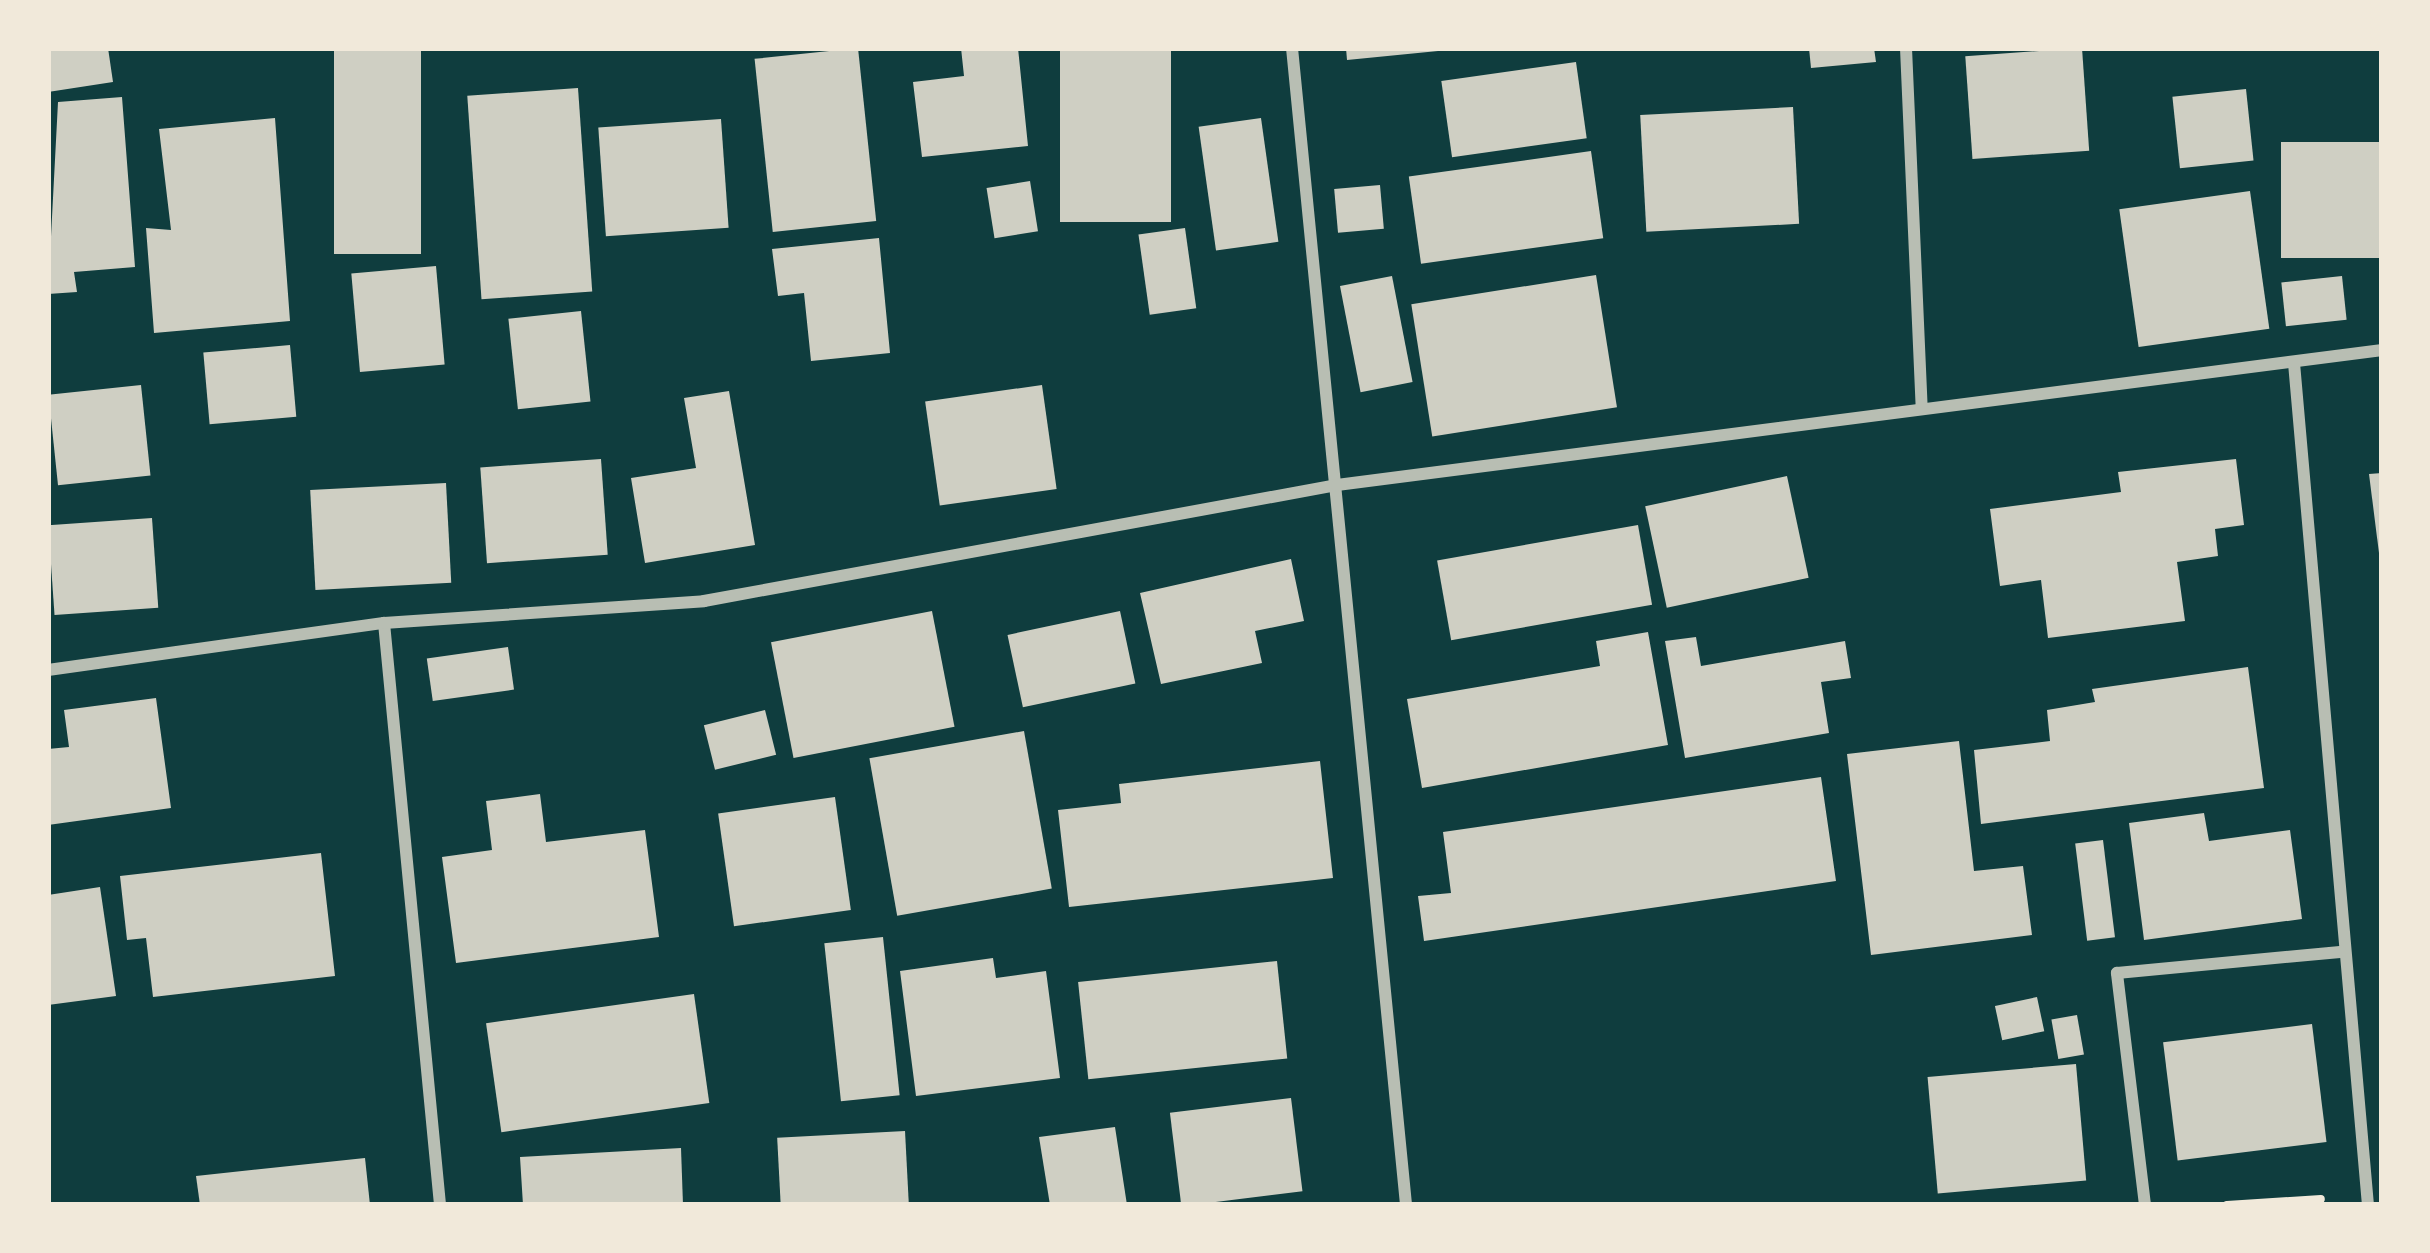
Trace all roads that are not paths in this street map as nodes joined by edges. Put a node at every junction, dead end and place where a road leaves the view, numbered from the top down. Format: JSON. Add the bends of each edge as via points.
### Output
{"nodes":[{"id":1,"x":1292,"y":48,"type":"edge"},
{"id":2,"x":1906,"y":48,"type":"edge"},
{"id":3,"x":2382,"y":350,"type":"edge"},
{"id":4,"x":2294,"y":363,"type":"junction"},
{"id":5,"x":1922,"y":408,"type":"junction"},
{"id":6,"x":1337,"y":484,"type":"junction"},
{"id":7,"x":384,"y":623,"type":"junction"},
{"id":8,"x":48,"y":670,"type":"edge"},
{"id":9,"x":2340,"y":952,"type":"junction"},
{"id":10,"x":2367,"y":1200,"type":"edge"},
{"id":11,"x":440,"y":1205,"type":"edge"},
{"id":12,"x":1406,"y":1205,"type":"edge"},
{"id":13,"x":2145,"y":1205,"type":"edge"}],
"edges":[{"from":1,"to":6,"type":"street"},
{"from":2,"to":5,"type":"street"},
{"from":3,"to":4,"type":"street"},
{"from":4,"to":5,"type":"street"},
{"from":4,"to":9,"type":"street"},
{"from":5,"to":6,"type":"street"},
{"from":6,"to":7,"type":"street","via":[[704,602]]},
{"from":6,"to":12,"type":"street"},
{"from":7,"to":8,"type":"street"},
{"from":7,"to":11,"type":"street"},
{"from":9,"to":10,"type":"street"},
{"from":9,"to":13,"type":"street","via":[[2116,973]]}]}
